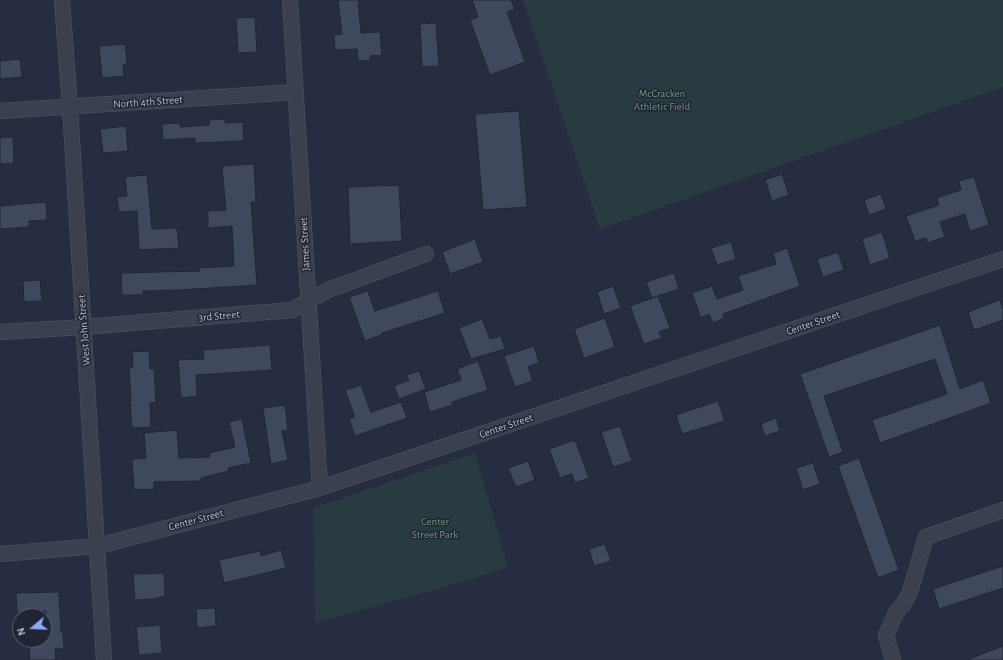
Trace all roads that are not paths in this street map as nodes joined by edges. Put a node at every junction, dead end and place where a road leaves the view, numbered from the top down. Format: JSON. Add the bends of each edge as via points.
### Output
{"nodes":[{"id":1,"x":62,"y":0,"type":"edge"},
{"id":2,"x":290,"y":0,"type":"edge"},
{"id":3,"x":296,"y":92,"type":"junction"},
{"id":4,"x":70,"y":107,"type":"junction"},
{"id":5,"x":0,"y":111,"type":"edge"},
{"id":6,"x":426,"y":254,"type":"dead end"},
{"id":7,"x":1003,"y":259,"type":"edge"},
{"id":8,"x":309,"y":300,"type":"junction"},
{"id":9,"x":84,"y":327,"type":"junction"},
{"id":10,"x":0,"y":332,"type":"edge"},
{"id":11,"x":320,"y":488,"type":"junction"},
{"id":12,"x":1003,"y":510,"type":"edge"},
{"id":13,"x":98,"y":546,"type":"junction"},
{"id":14,"x":0,"y":554,"type":"edge"},
{"id":15,"x":891,"y":656,"type":"edge"},
{"id":16,"x":104,"y":660,"type":"edge"}],
"edges":[{"from":1,"to":4,"type":"street","name":"West John Street"},
{"from":2,"to":3,"type":"street","name":"James Street"},
{"from":3,"to":4,"type":"street","name":"North 4th Street"},
{"from":3,"to":8,"type":"street","name":"James Street"},
{"from":4,"to":5,"type":"street","name":"North 4th Street"},
{"from":4,"to":9,"type":"street","name":"West John Street"},
{"from":6,"to":8,"type":"street","name":"3rd Street","via":[[328,290]]},
{"from":7,"to":11,"type":"street","name":"Center Street"},
{"from":8,"to":9,"type":"street","name":"3rd Street","via":[[292,310]]},
{"from":8,"to":11,"type":"street","name":"James Street"},
{"from":9,"to":10,"type":"street","name":"3rd Street"},
{"from":9,"to":13,"type":"street","name":"West John Street"},
{"from":11,"to":13,"type":"street","name":"Center Street"},
{"from":12,"to":15,"type":"street","via":[[926,537],[910,592],[886,635]]},
{"from":13,"to":14,"type":"street","name":"Center Street"},
{"from":13,"to":16,"type":"street","name":"West John Street"}]}
